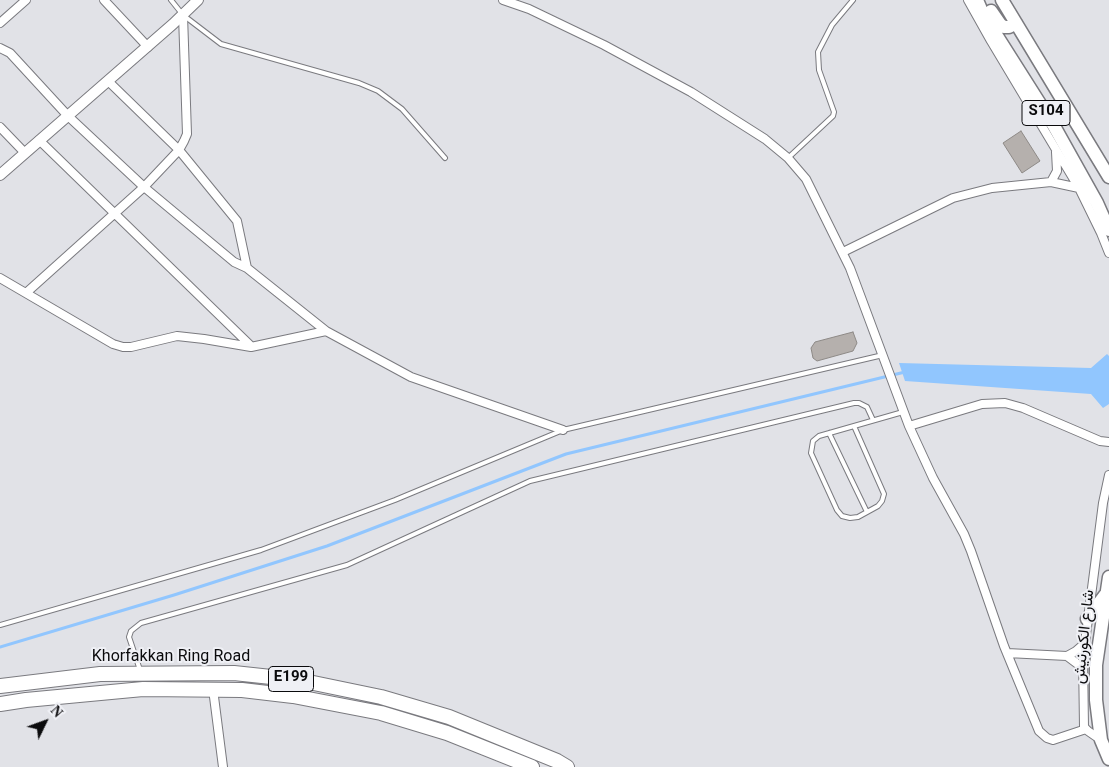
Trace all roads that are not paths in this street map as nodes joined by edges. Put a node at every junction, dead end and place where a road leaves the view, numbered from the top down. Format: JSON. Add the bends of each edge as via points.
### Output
{"nodes":[{"id":1,"x":26,"y":0,"type":"edge"},
{"id":2,"x":104,"y":0,"type":"edge"},
{"id":3,"x":171,"y":0,"type":"edge"},
{"id":4,"x":198,"y":0,"type":"edge"},
{"id":5,"x":503,"y":0,"type":"edge"},
{"id":6,"x":853,"y":0,"type":"edge"},
{"id":7,"x":968,"y":0,"type":"edge"},
{"id":8,"x":977,"y":0,"type":"edge"},
{"id":9,"x":986,"y":0,"type":"edge"},
{"id":10,"x":1002,"y":0,"type":"edge"},
{"id":11,"x":183,"y":15,"type":"junction"},
{"id":12,"x":0,"y":23,"type":"edge"},
{"id":13,"x":1016,"y":23,"type":"junction"},
{"id":14,"x":148,"y":47,"type":"junction"},
{"id":15,"x":0,"y":48,"type":"edge"},
{"id":16,"x":1020,"y":71,"type":"junction"},
{"id":17,"x":108,"y":81,"type":"junction"},
{"id":18,"x":1018,"y":88,"type":"junction"},
{"id":19,"x":68,"y":116,"type":"junction"},
{"id":20,"x":0,"y":127,"type":"edge"},
{"id":21,"x":39,"y":140,"type":"junction"},
{"id":22,"x":179,"y":150,"type":"junction"},
{"id":23,"x":1056,"y":150,"type":"junction"},
{"id":24,"x":25,"y":153,"type":"junction"},
{"id":25,"x":445,"y":158,"type":"dead end"},
{"id":26,"x":788,"y":158,"type":"junction"},
{"id":27,"x":0,"y":175,"type":"edge"},
{"id":28,"x":1109,"y":177,"type":"edge"},
{"id":29,"x":1050,"y":182,"type":"junction"},
{"id":30,"x":144,"y":187,"type":"junction"},
{"id":31,"x":1079,"y":188,"type":"junction"},
{"id":32,"x":1085,"y":201,"type":"junction"},
{"id":33,"x":1100,"y":208,"type":"junction"},
{"id":34,"x":115,"y":214,"type":"junction"},
{"id":35,"x":1109,"y":230,"type":"edge"},
{"id":36,"x":843,"y":252,"type":"junction"},
{"id":37,"x":1109,"y":253,"type":"edge"},
{"id":38,"x":247,"y":268,"type":"junction"},
{"id":39,"x":0,"y":278,"type":"edge"},
{"id":40,"x":26,"y":293,"type":"junction"},
{"id":41,"x":326,"y":331,"type":"junction"},
{"id":42,"x":251,"y":347,"type":"junction"},
{"id":43,"x":884,"y":355,"type":"junction"},
{"id":44,"x":903,"y":412,"type":"junction"},
{"id":45,"x":874,"y":420,"type":"junction"},
{"id":46,"x":854,"y":426,"type":"junction"},
{"id":47,"x":909,"y":426,"type":"junction"},
{"id":48,"x":563,"y":430,"type":"junction"},
{"id":49,"x":829,"y":433,"type":"junction"},
{"id":50,"x":1100,"y":441,"type":"junction"},
{"id":51,"x":1109,"y":442,"type":"edge"},
{"id":52,"x":1109,"y":450,"type":"edge"},
{"id":53,"x":1109,"y":475,"type":"edge"},
{"id":54,"x":867,"y":512,"type":"junction"},
{"id":55,"x":1109,"y":577,"type":"edge"},
{"id":56,"x":1107,"y":593,"type":"junction"},
{"id":57,"x":1086,"y":620,"type":"junction"},
{"id":58,"x":0,"y":625,"type":"edge"},
{"id":59,"x":1084,"y":644,"type":"junction"},
{"id":60,"x":1007,"y":653,"type":"junction"},
{"id":61,"x":1067,"y":656,"type":"junction"},
{"id":62,"x":1083,"y":668,"type":"junction"},
{"id":63,"x":141,"y":674,"type":"junction"},
{"id":64,"x":0,"y":686,"type":"edge"},
{"id":65,"x":213,"y":689,"type":"junction"},
{"id":66,"x":0,"y":704,"type":"edge"},
{"id":67,"x":1086,"y":729,"type":"junction"},
{"id":68,"x":1101,"y":740,"type":"junction"},
{"id":69,"x":1109,"y":759,"type":"edge"},
{"id":70,"x":223,"y":767,"type":"edge"},
{"id":71,"x":532,"y":767,"type":"edge"},
{"id":72,"x":567,"y":767,"type":"edge"}],
"edges":[{"from":1,"to":12,"type":"street"},
{"from":2,"to":14,"type":"street"},
{"from":3,"to":11,"type":"lane"},
{"from":4,"to":11,"type":"street"},
{"from":5,"to":26,"type":"street","via":[[604,45],[691,92],[765,139]]},
{"from":6,"to":26,"type":"lane","via":[[832,25],[818,52],[819,70],[833,116]]},
{"from":7,"to":18,"type":"street"},
{"from":8,"to":16,"type":"main road","number":"S104"},
{"from":9,"to":13,"type":"main road","via":[[1000,24],[1008,27]]},
{"from":10,"to":13,"type":"main road","number":"S104"},
{"from":11,"to":14,"type":"street"},
{"from":11,"to":22,"type":"street","via":[[187,134]]},
{"from":11,"to":25,"type":"lane","via":[[221,44],[378,91],[402,109]]},
{"from":13,"to":28,"type":"main road","number":"S104"},
{"from":14,"to":17,"type":"street"},
{"from":15,"to":19,"type":"street","via":[[10,53]]},
{"from":16,"to":18,"type":"main road"},
{"from":16,"to":33,"type":"main road","number":"S104"},
{"from":17,"to":19,"type":"street"},
{"from":17,"to":22,"type":"street"},
{"from":18,"to":23,"type":"street"},
{"from":19,"to":21,"type":"street"},
{"from":19,"to":30,"type":"street"},
{"from":20,"to":24,"type":"street"},
{"from":21,"to":24,"type":"street"},
{"from":21,"to":34,"type":"street"},
{"from":22,"to":30,"type":"street"},
{"from":22,"to":38,"type":"street","via":[[237,221]]},
{"from":23,"to":29,"type":"street","via":[[1057,170]]},
{"from":23,"to":31,"type":"street"},
{"from":24,"to":27,"type":"street"},
{"from":26,"to":36,"type":"street","via":[[806,180]]},
{"from":29,"to":31,"type":"street"},
{"from":29,"to":36,"type":"street","via":[[992,188],[953,198]]},
{"from":30,"to":34,"type":"street"},
{"from":30,"to":38,"type":"street","via":[[234,262]]},
{"from":31,"to":32,"type":"street"},
{"from":32,"to":33,"type":"main road"},
{"from":32,"to":37,"type":"street"},
{"from":33,"to":35,"type":"main road","number":"S104"},
{"from":34,"to":40,"type":"street"},
{"from":34,"to":42,"type":"street"},
{"from":36,"to":43,"type":"street"},
{"from":38,"to":41,"type":"street"},
{"from":39,"to":40,"type":"street"},
{"from":40,"to":42,"type":"street","via":[[113,344],[132,347],[177,336]]},
{"from":41,"to":42,"type":"street"},
{"from":41,"to":48,"type":"street","via":[[411,377]]},
{"from":43,"to":44,"type":"street"},
{"from":43,"to":48,"type":"lane"},
{"from":44,"to":45,"type":"lane"},
{"from":44,"to":47,"type":"street"},
{"from":45,"to":46,"type":"lane"},
{"from":45,"to":63,"type":"lane","via":[[867,407],[854,403],[530,480],[347,564],[141,623],[129,637]]},
{"from":46,"to":49,"type":"lane"},
{"from":46,"to":54,"type":"lane","via":[[884,494],[880,504]]},
{"from":47,"to":50,"type":"street","via":[[982,404],[1005,403]]},
{"from":47,"to":60,"type":"street","via":[[964,534]]},
{"from":48,"to":58,"type":"lane","via":[[395,500],[261,550]]},
{"from":49,"to":54,"type":"lane"},
{"from":49,"to":54,"type":"lane","via":[[815,438],[810,449],[837,510],[850,518]]},
{"from":50,"to":51,"type":"street"},
{"from":50,"to":52,"type":"street"},
{"from":53,"to":57,"type":"street"},
{"from":55,"to":56,"type":"main road","name":"شارع الكورنيش"},
{"from":56,"to":57,"type":"main road"},
{"from":56,"to":68,"type":"main road","name":"شارع الكورنيش","via":[[1096,665]]},
{"from":57,"to":59,"type":"street"},
{"from":59,"to":61,"type":"street"},
{"from":59,"to":62,"type":"street"},
{"from":60,"to":61,"type":"street"},
{"from":60,"to":67,"type":"street","via":[[1039,731],[1046,738],[1053,740]]},
{"from":61,"to":62,"type":"street"},
{"from":62,"to":67,"type":"street"},
{"from":63,"to":64,"type":"highway","name":"Khorfakkan Ring Road","number":"E199","via":[[100,674]]},
{"from":63,"to":72,"type":"highway","name":"Khorfakkan Ring Road","number":"E199","via":[[234,673],[276,677],[382,697],[448,717]]},
{"from":65,"to":66,"type":"highway","name":"Khorfakkan Ring Road","number":"E199","via":[[143,689]]},
{"from":65,"to":70,"type":"street"},
{"from":65,"to":71,"type":"highway","name":"Khorfakkan Ring Road","number":"E199","via":[[293,696],[381,713],[447,733]]},
{"from":67,"to":68,"type":"street"},
{"from":68,"to":69,"type":"main road","name":"شارع الكورنيش"}]}
